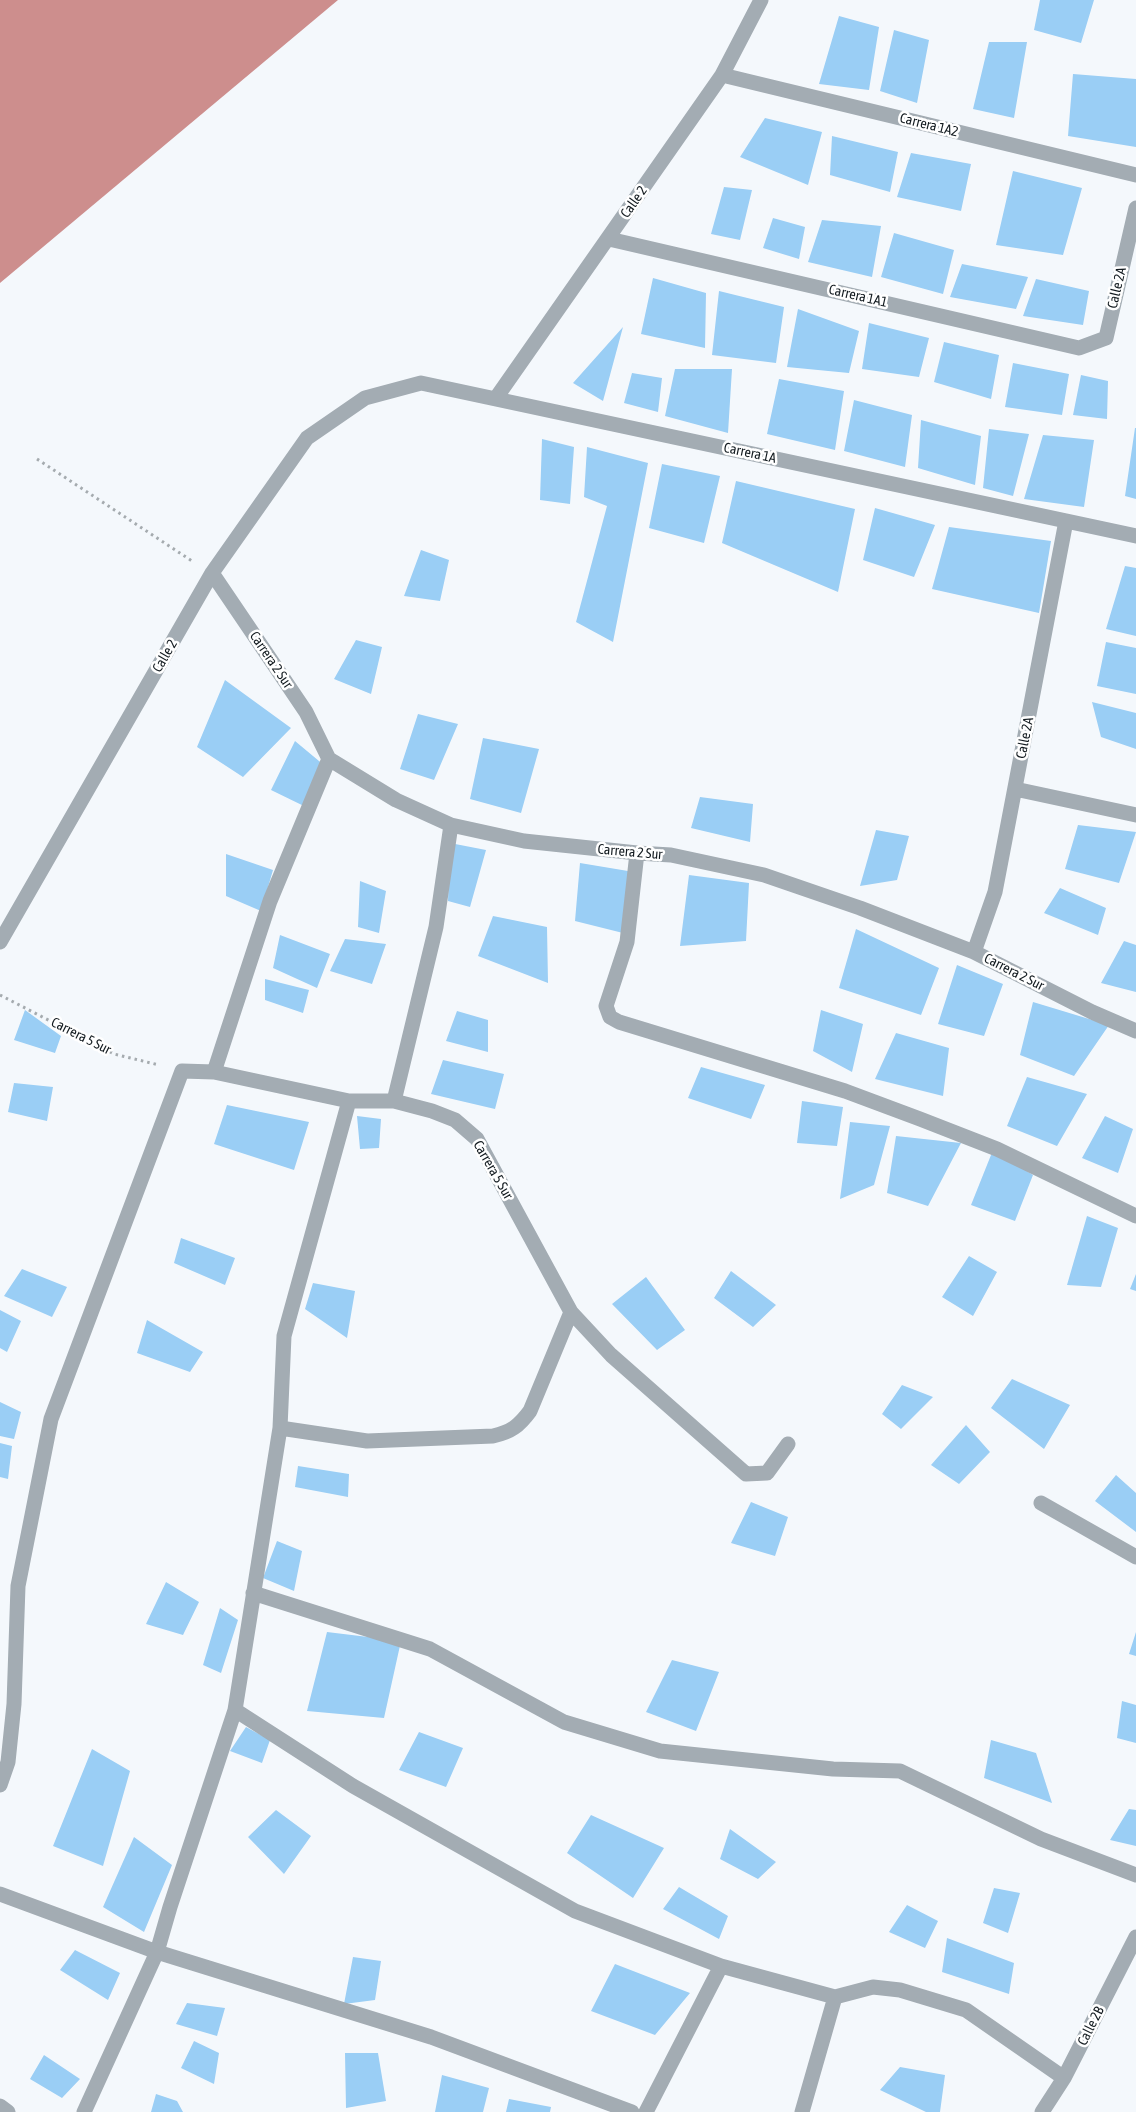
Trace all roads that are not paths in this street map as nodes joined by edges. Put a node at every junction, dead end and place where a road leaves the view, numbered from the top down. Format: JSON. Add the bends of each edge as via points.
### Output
{"nodes":[{"id":1,"x":761,"y":0,"type":"edge"},
{"id":2,"x":722,"y":75,"type":"junction"},
{"id":3,"x":1136,"y":176,"type":"edge"},
{"id":4,"x":1136,"y":208,"type":"edge"},
{"id":5,"x":609,"y":239,"type":"junction"},
{"id":6,"x":1106,"y":338,"type":"joint"},
{"id":7,"x":365,"y":398,"type":"joint"},
{"id":8,"x":496,"y":398,"type":"junction"},
{"id":9,"x":1066,"y":521,"type":"junction"},
{"id":10,"x":1136,"y":536,"type":"edge"},
{"id":11,"x":212,"y":573,"type":"junction"},
{"id":12,"x":329,"y":758,"type":"junction"},
{"id":13,"x":1015,"y":789,"type":"junction"},
{"id":14,"x":1136,"y":815,"type":"edge"},
{"id":15,"x":451,"y":825,"type":"junction"},
{"id":16,"x":637,"y":854,"type":"junction"},
{"id":17,"x":0,"y":942,"type":"edge"},
{"id":18,"x":974,"y":952,"type":"junction"},
{"id":19,"x":1136,"y":1031,"type":"edge"},
{"id":20,"x":214,"y":1072,"type":"junction"},
{"id":21,"x":349,"y":1100,"type":"junction"},
{"id":22,"x":394,"y":1101,"type":"junction"},
{"id":23,"x":1136,"y":1216,"type":"edge"},
{"id":24,"x":571,"y":1312,"type":"junction"},
{"id":25,"x":280,"y":1428,"type":"junction"},
{"id":26,"x":788,"y":1444,"type":"dead end"},
{"id":27,"x":1041,"y":1503,"type":"dead end"},
{"id":28,"x":1136,"y":1557,"type":"edge"},
{"id":29,"x":253,"y":1593,"type":"junction"},
{"id":30,"x":235,"y":1710,"type":"junction"},
{"id":31,"x":0,"y":1785,"type":"edge"},
{"id":32,"x":1136,"y":1876,"type":"edge"},
{"id":33,"x":0,"y":1894,"type":"edge"},
{"id":34,"x":1136,"y":1937,"type":"edge"},
{"id":35,"x":157,"y":1952,"type":"junction"},
{"id":36,"x":721,"y":1966,"type":"junction"},
{"id":37,"x":835,"y":1997,"type":"junction"},
{"id":38,"x":1064,"y":2078,"type":"junction"},
{"id":39,"x":0,"y":2106,"type":"edge"},
{"id":40,"x":8,"y":2112,"type":"edge"},
{"id":41,"x":84,"y":2112,"type":"edge"},
{"id":42,"x":632,"y":2112,"type":"edge"},
{"id":43,"x":646,"y":2112,"type":"edge"},
{"id":44,"x":802,"y":2112,"type":"edge"},
{"id":45,"x":1042,"y":2112,"type":"edge"}],
"edges":[{"from":1,"to":2,"type":"street","name":"Calle 2"},
{"from":2,"to":3,"type":"street","name":"Carrera 1A2"},
{"from":2,"to":5,"type":"street","name":"Calle 2"},
{"from":4,"to":6,"type":"street","name":"Calle 2A"},
{"from":5,"to":6,"type":"street","name":"Carrera 1A1","via":[[1079,348]]},
{"from":5,"to":8,"type":"street","name":"Calle 2"},
{"from":7,"to":8,"type":"street","name":"Carrera 1A","via":[[421,383]]},
{"from":7,"to":11,"type":"street","name":"Calle 2","via":[[307,438]]},
{"from":8,"to":9,"type":"street","name":"Carrera 1A"},
{"from":9,"to":10,"type":"street","name":"Carrera 1A"},
{"from":9,"to":13,"type":"street","name":"Calle 2A"},
{"from":11,"to":12,"type":"street","name":"Carrera 2 Sur","via":[[306,712]]},
{"from":11,"to":17,"type":"street","name":"Calle 2"},
{"from":12,"to":15,"type":"street","name":"Carrera 2 Sur","via":[[396,800]]},
{"from":12,"to":20,"type":"street","via":[[270,901]]},
{"from":13,"to":14,"type":"street"},
{"from":13,"to":18,"type":"street","name":"Calle 2A","via":[[995,892]]},
{"from":15,"to":16,"type":"street","name":"Carrera 2 Sur","via":[[524,841]]},
{"from":15,"to":22,"type":"street","via":[[436,927]]},
{"from":16,"to":18,"type":"street","name":"Carrera 2 Sur","via":[[670,855],[764,875]]},
{"from":16,"to":23,"type":"street","via":[[627,942],[606,1006],[610,1017],[845,1091],[920,1119],[997,1149]]},
{"from":18,"to":19,"type":"street","name":"Carrera 2 Sur"},
{"from":20,"to":21,"type":"street","name":"Carrera 5 Sur"},
{"from":20,"to":31,"type":"street","name":"Carrera 5 Sur","via":[[182,1071],[51,1419],[18,1586],[13,1714],[8,1762]]},
{"from":21,"to":22,"type":"street","name":"Carrera 5 Sur"},
{"from":21,"to":25,"type":"street","via":[[284,1336]]},
{"from":22,"to":24,"type":"street","name":"Carrera 5 Sur","via":[[455,1120],[477,1139]]},
{"from":24,"to":25,"type":"street","via":[[530,1411],[509,1433],[367,1441]]},
{"from":24,"to":26,"type":"street","name":"Carrera 5 Sur","via":[[611,1355],[746,1474],[767,1473]]},
{"from":25,"to":29,"type":"street"},
{"from":27,"to":28,"type":"street"},
{"from":29,"to":30,"type":"street"},
{"from":29,"to":32,"type":"street","via":[[430,1649],[564,1722],[660,1751],[833,1769],[900,1771],[1041,1840]]},
{"from":30,"to":35,"type":"street"},
{"from":30,"to":36,"type":"street","via":[[353,1786],[576,1911]]},
{"from":33,"to":35,"type":"street"},
{"from":34,"to":38,"type":"street","name":"Calle 2B"},
{"from":35,"to":41,"type":"street"},
{"from":35,"to":42,"type":"street","via":[[431,2038]]},
{"from":36,"to":37,"type":"street"},
{"from":36,"to":43,"type":"street"},
{"from":37,"to":38,"type":"street","via":[[873,1987],[900,1990],[966,2010]]},
{"from":37,"to":44,"type":"street"},
{"from":38,"to":45,"type":"street","name":"Calle 2B"},
{"from":39,"to":40,"type":"street"}]}
